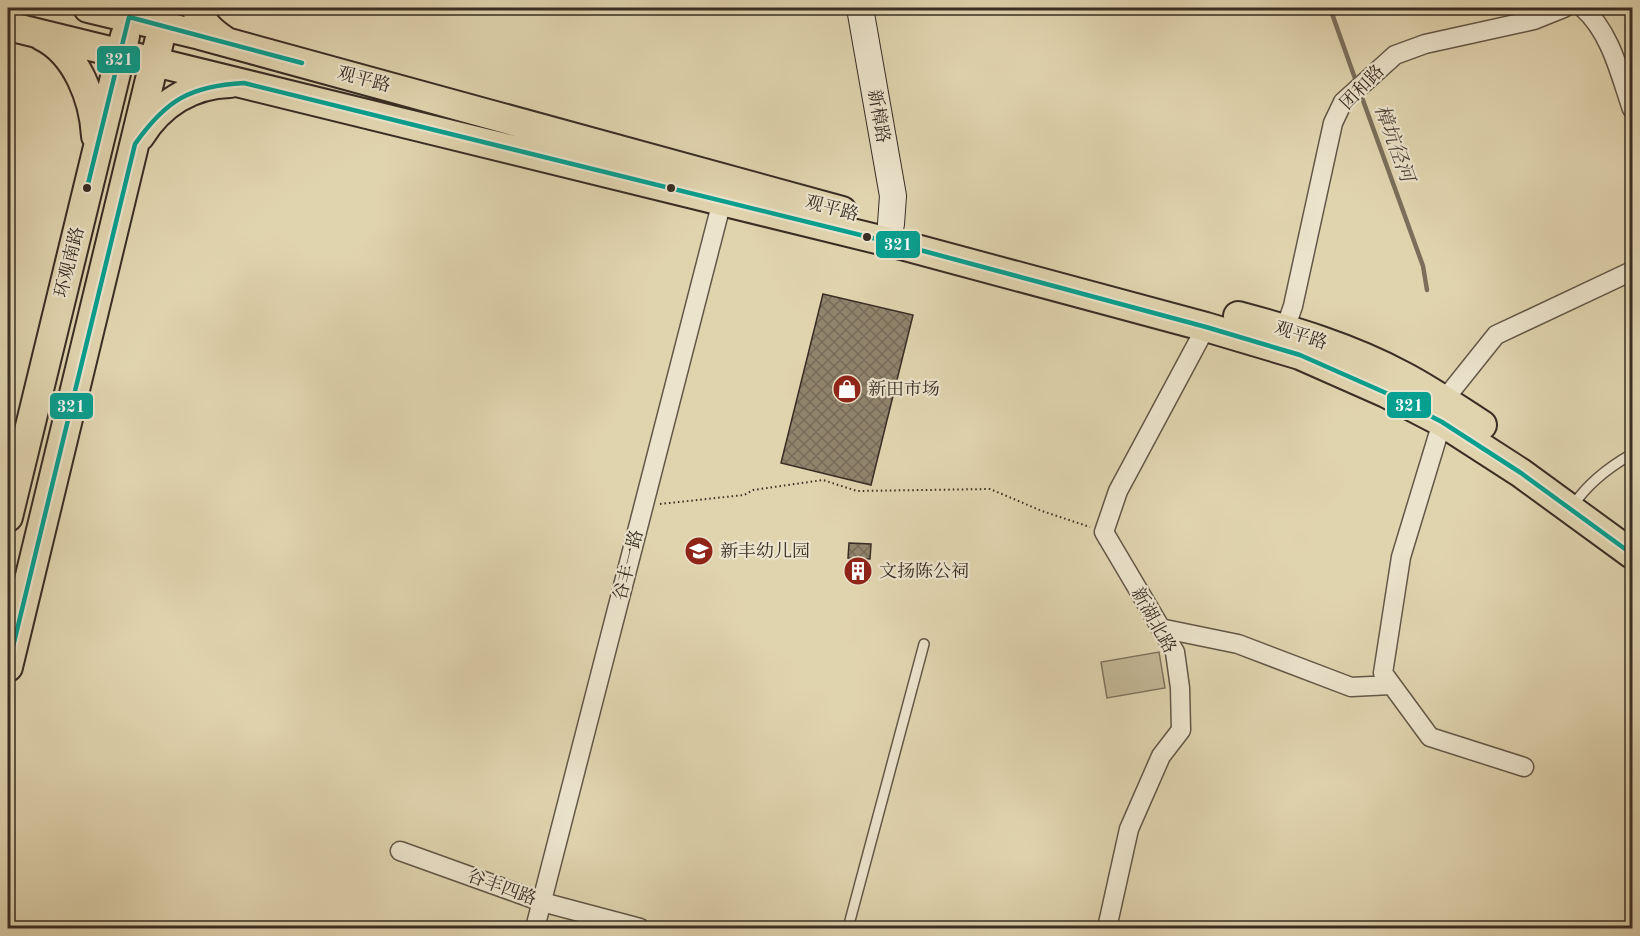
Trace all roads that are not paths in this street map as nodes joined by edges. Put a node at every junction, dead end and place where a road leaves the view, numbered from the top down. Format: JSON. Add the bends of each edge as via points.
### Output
{"nodes":[{"id":1,"x":88,"y":8,"type":"edge"},
{"id":2,"x":196,"y":8,"type":"edge"},
{"id":3,"x":860,"y":8,"type":"edge"},
{"id":4,"x":1564,"y":8,"type":"edge"},
{"id":5,"x":1583,"y":8,"type":"edge"},
{"id":6,"x":130,"y":12,"type":"edge"},
{"id":7,"x":165,"y":17,"type":"edge"},
{"id":8,"x":18,"y":28,"type":"edge"},
{"id":9,"x":225,"y":41,"type":"junction"},
{"id":10,"x":121,"y":53,"type":"junction"},
{"id":11,"x":154,"y":61,"type":"junction"},
{"id":12,"x":244,"y":83,"type":"junction"},
{"id":13,"x":1632,"y":110,"type":"edge"},
{"id":14,"x":135,"y":144,"type":"junction"},
{"id":15,"x":97,"y":151,"type":"junction"},
{"id":16,"x":722,"y":201,"type":"junction"},
{"id":17,"x":891,"y":224,"type":"junction"},
{"id":18,"x":1632,"y":271,"type":"edge"},
{"id":19,"x":1206,"y":327,"type":"junction"},
{"id":20,"x":1285,"y":329,"type":"junction"},
{"id":21,"x":1443,"y":411,"type":"junction"},
{"id":22,"x":18,"y":435,"type":"edge"},
{"id":23,"x":1632,"y":454,"type":"edge"},
{"id":24,"x":1576,"y":501,"type":"junction"},
{"id":25,"x":8,"y":517,"type":"edge"},
{"id":26,"x":1632,"y":530,"type":"edge"},
{"id":27,"x":1632,"y":554,"type":"edge"},
{"id":28,"x":1160,"y":628,"type":"junction"},
{"id":29,"x":924,"y":644,"type":"dead end"},
{"id":30,"x":8,"y":667,"type":"edge"},
{"id":31,"x":1391,"y":685,"type":"junction"},
{"id":32,"x":1524,"y":767,"type":"dead end"},
{"id":33,"x":400,"y":851,"type":"dead end"},
{"id":34,"x":542,"y":902,"type":"junction"},
{"id":35,"x":535,"y":928,"type":"edge"},
{"id":36,"x":640,"y":928,"type":"edge"},
{"id":37,"x":848,"y":928,"type":"edge"},
{"id":38,"x":1107,"y":928,"type":"edge"}],
"edges":[{"from":1,"to":6,"type":"main road","name":"观平路"},
{"from":2,"to":9,"type":"main road","via":[[211,32]]},
{"from":3,"to":17,"type":"street","name":"新樟路","via":[[893,196]]},
{"from":4,"to":20,"type":"street","name":"团和路","via":[[1534,20],[1408,48],[1385,62],[1343,102],[1333,123]]},
{"from":5,"to":13,"type":"street","via":[[1607,40]]},
{"from":6,"to":7,"type":"main road","name":"观平路"},
{"from":6,"to":10,"type":"main road","name":"环观南路"},
{"from":7,"to":9,"type":"main road","name":"观平路"},
{"from":7,"to":11,"type":"main road","name":"环观南路"},
{"from":8,"to":10,"type":"main road","name":"观平路"},
{"from":8,"to":15,"type":"main road","via":[[58,47],[79,74],[92,110]]},
{"from":9,"to":17,"type":"main road","name":"观平路"},
{"from":10,"to":11,"type":"main road","name":"观平路"},
{"from":10,"to":15,"type":"main road","name":"环观南路"},
{"from":11,"to":12,"type":"main road","name":"观平路"},
{"from":11,"to":14,"type":"main road","name":"环观南路"},
{"from":12,"to":14,"type":"main road","via":[[209,85],[178,97],[148,123]]},
{"from":12,"to":16,"type":"main road","name":"观平路"},
{"from":14,"to":30,"type":"main road","name":"环观南路"},
{"from":15,"to":22,"type":"main road","name":"环观南路"},
{"from":16,"to":19,"type":"main road","name":"观平路"},
{"from":16,"to":34,"type":"street","name":"谷丰一路"},
{"from":17,"to":20,"type":"main road","name":"观平路"},
{"from":18,"to":21,"type":"street","via":[[1496,335]]},
{"from":19,"to":21,"type":"main road","name":"观平路","via":[[1300,355],[1386,393]]},
{"from":19,"to":28,"type":"street","name":"新湖北路","via":[[1118,491],[1104,532]]},
{"from":20,"to":21,"type":"main road","name":"观平路","via":[[1403,376]]},
{"from":21,"to":24,"type":"main road","name":"观平路","via":[[1521,473]]},
{"from":21,"to":31,"type":"street","via":[[1401,557],[1383,674]]},
{"from":22,"to":25,"type":"main road","name":"环观南路"},
{"from":23,"to":24,"type":"lane","via":[[1600,475]]},
{"from":24,"to":26,"type":"main road","name":"观平路"},
{"from":24,"to":27,"type":"main road","name":"观平路"},
{"from":28,"to":31,"type":"street","via":[[1238,644],[1351,687]]},
{"from":28,"to":38,"type":"street","name":"新湖北路","via":[[1176,652],[1181,730],[1161,756],[1130,829]]},
{"from":29,"to":37,"type":"lane"},
{"from":31,"to":32,"type":"street","via":[[1430,737]]},
{"from":33,"to":34,"type":"street","name":"谷丰四路"},
{"from":34,"to":35,"type":"street","name":"谷丰一路"},
{"from":34,"to":36,"type":"street","name":"谷丰四路"}]}
